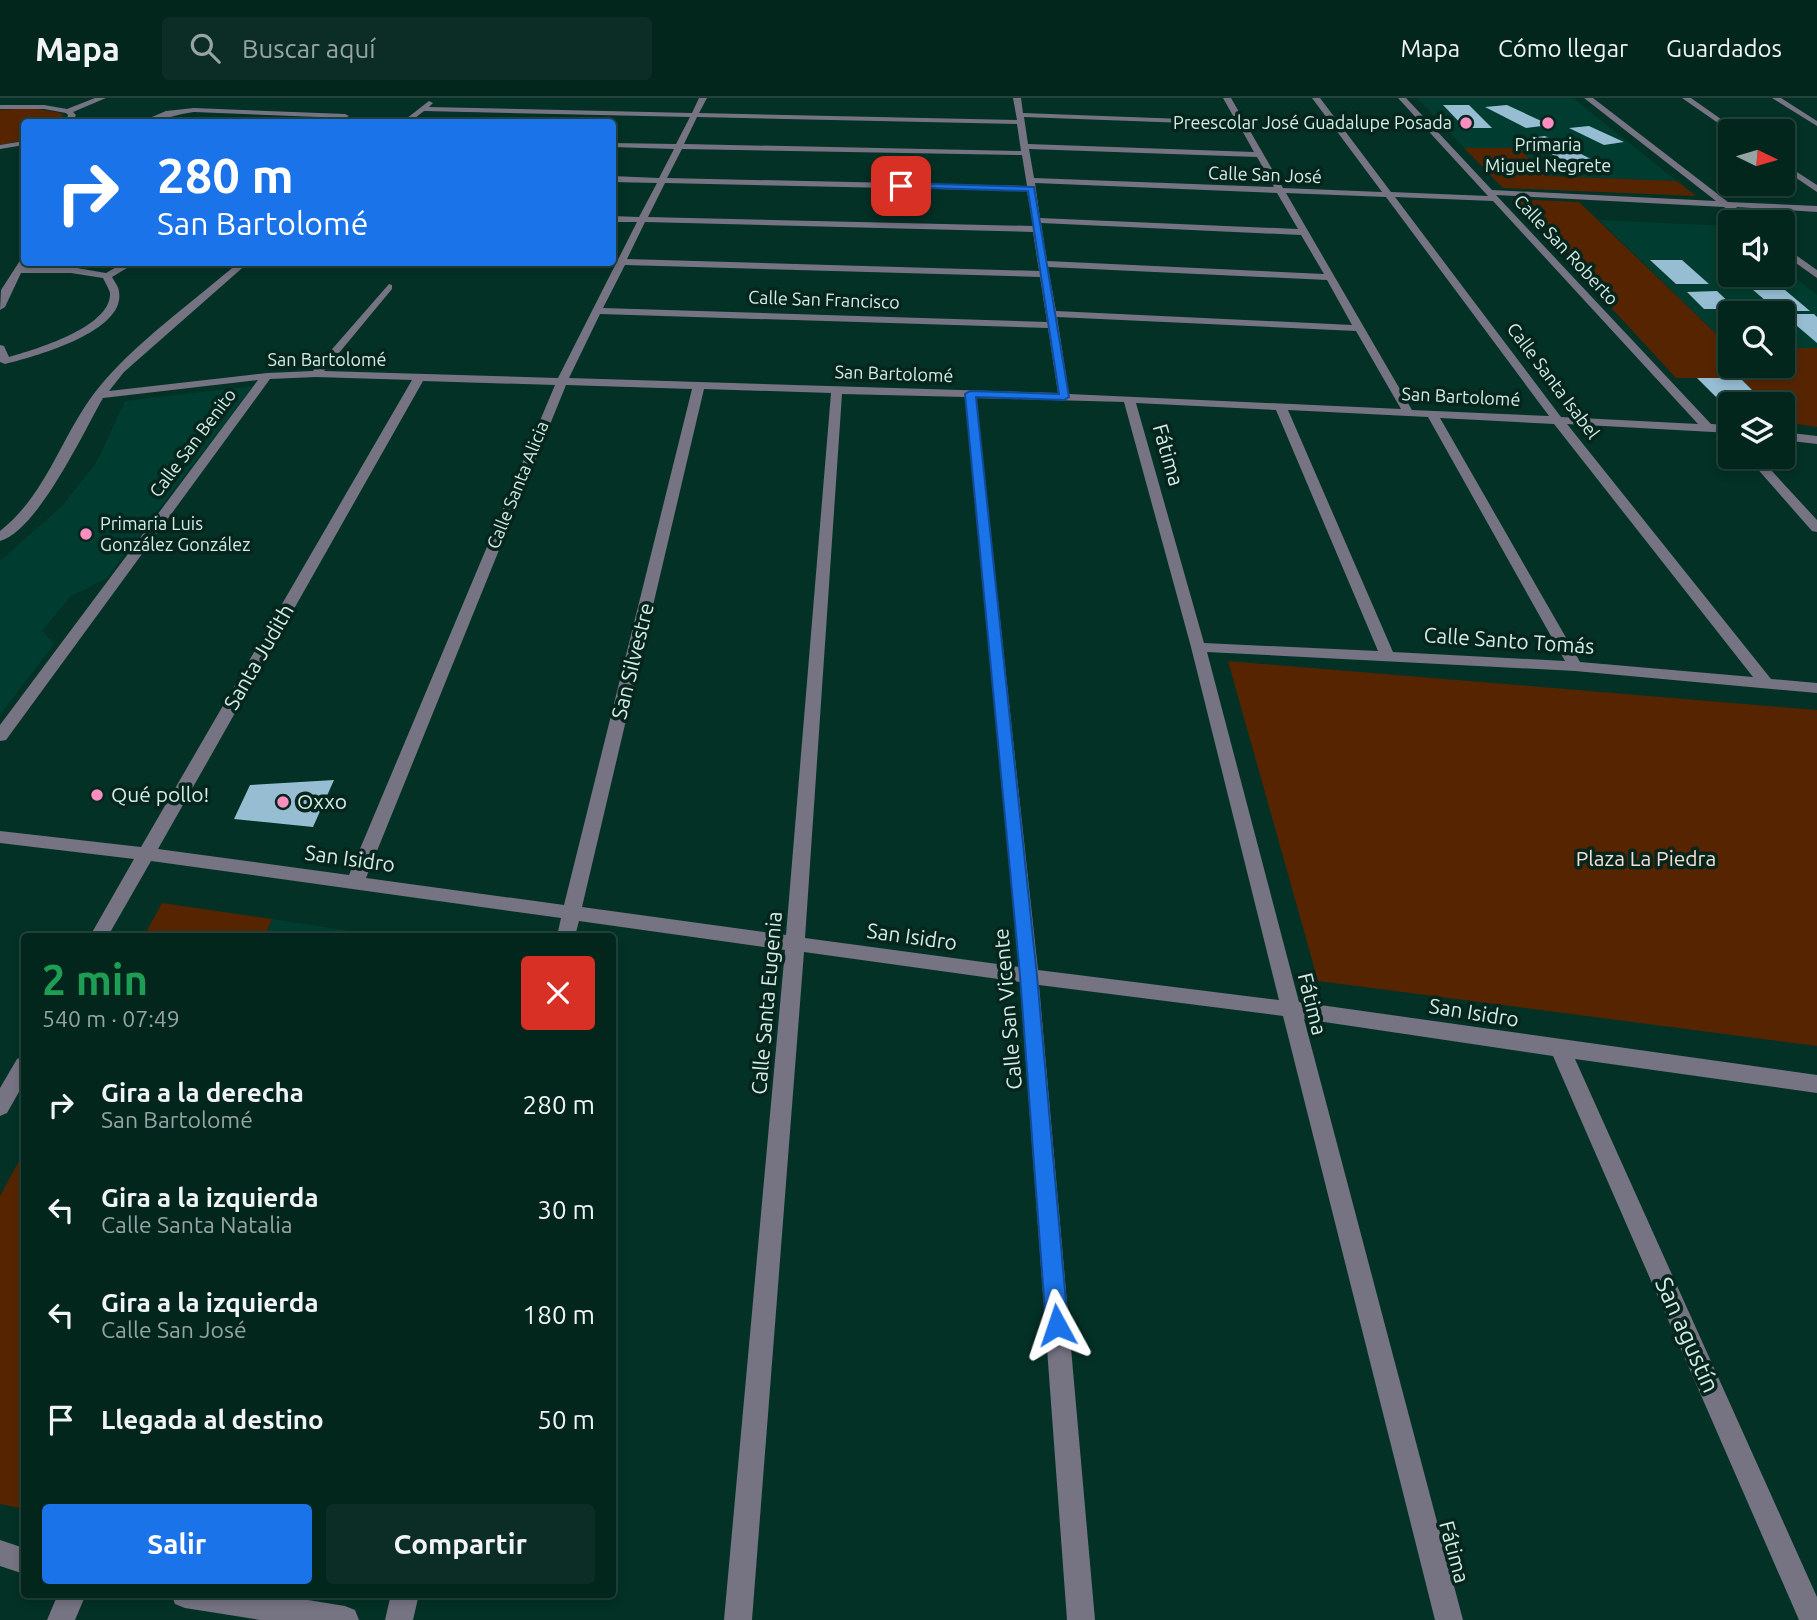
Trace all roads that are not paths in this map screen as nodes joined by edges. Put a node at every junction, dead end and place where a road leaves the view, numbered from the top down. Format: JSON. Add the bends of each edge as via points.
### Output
{"nodes":[{"id":1,"x":49,"y":98,"type":"edge"},
{"id":2,"x":102,"y":98,"type":"edge"},
{"id":3,"x":434,"y":98,"type":"edge"},
{"id":4,"x":703,"y":98,"type":"edge"},
{"id":5,"x":1017,"y":98,"type":"edge"},
{"id":6,"x":1227,"y":98,"type":"edge"},
{"id":7,"x":1316,"y":98,"type":"edge"},
{"id":8,"x":1402,"y":98,"type":"edge"},
{"id":9,"x":1588,"y":98,"type":"edge"},
{"id":10,"x":1686,"y":98,"type":"edge"},
{"id":11,"x":1776,"y":98,"type":"edge"},
{"id":12,"x":27,"y":106,"type":"junction"},
{"id":13,"x":0,"y":107,"type":"edge"},
{"id":14,"x":422,"y":109,"type":"junction"},
{"id":15,"x":68,"y":111,"type":"junction"},
{"id":16,"x":694,"y":115,"type":"junction"},
{"id":17,"x":1020,"y":118,"type":"junction"},
{"id":18,"x":70,"y":119,"type":"edge"},
{"id":19,"x":152,"y":119,"type":"edge"},
{"id":20,"x":341,"y":119,"type":"edge"},
{"id":21,"x":410,"y":119,"type":"edge"},
{"id":22,"x":1718,"y":120,"type":"edge"},
{"id":23,"x":1242,"y":123,"type":"junction"},
{"id":24,"x":1817,"y":124,"type":"edge"},
{"id":25,"x":21,"y":144,"type":"edge"},
{"id":26,"x":616,"y":145,"type":"edge"},
{"id":27,"x":678,"y":146,"type":"junction"},
{"id":28,"x":0,"y":147,"type":"edge"},
{"id":29,"x":1025,"y":149,"type":"junction"},
{"id":30,"x":1260,"y":156,"type":"junction"},
{"id":31,"x":1796,"y":174,"type":"edge"},
{"id":32,"x":616,"y":179,"type":"edge"},
{"id":33,"x":661,"y":180,"type":"junction"},
{"id":34,"x":1030,"y":185,"type":"junction"},
{"id":35,"x":1817,"y":188,"type":"edge"},
{"id":36,"x":1281,"y":191,"type":"junction"},
{"id":37,"x":1390,"y":196,"type":"junction"},
{"id":38,"x":1495,"y":196,"type":"junction"},
{"id":39,"x":1727,"y":205,"type":"junction"},
{"id":40,"x":1817,"y":209,"type":"edge"},
{"id":41,"x":1733,"y":210,"type":"edge"},
{"id":42,"x":616,"y":219,"type":"edge"},
{"id":43,"x":641,"y":219,"type":"junction"},
{"id":44,"x":1037,"y":225,"type":"junction"},
{"id":45,"x":1304,"y":232,"type":"junction"},
{"id":46,"x":1795,"y":258,"type":"edge"},
{"id":47,"x":620,"y":262,"type":"junction"},
{"id":48,"x":21,"y":265,"type":"edge"},
{"id":49,"x":31,"y":266,"type":"edge"},
{"id":50,"x":126,"y":266,"type":"edge"},
{"id":51,"x":240,"y":266,"type":"edge"},
{"id":52,"x":1044,"y":269,"type":"junction"},
{"id":53,"x":1817,"y":275,"type":"edge"},
{"id":54,"x":107,"y":276,"type":"junction"},
{"id":55,"x":1330,"y":276,"type":"junction"},
{"id":56,"x":389,"y":287,"type":"dead end"},
{"id":57,"x":0,"y":307,"type":"edge"},
{"id":58,"x":595,"y":311,"type":"junction"},
{"id":59,"x":1052,"y":319,"type":"junction"},
{"id":60,"x":1360,"y":328,"type":"junction"},
{"id":61,"x":0,"y":348,"type":"edge"},
{"id":62,"x":316,"y":374,"type":"junction"},
{"id":63,"x":267,"y":376,"type":"junction"},
{"id":64,"x":419,"y":378,"type":"junction"},
{"id":65,"x":561,"y":383,"type":"junction"},
{"id":66,"x":699,"y":385,"type":"junction"},
{"id":67,"x":837,"y":389,"type":"junction"},
{"id":68,"x":970,"y":394,"type":"junction"},
{"id":69,"x":99,"y":395,"type":"junction"},
{"id":70,"x":1064,"y":397,"type":"junction"},
{"id":71,"x":1129,"y":399,"type":"junction"},
{"id":72,"x":1280,"y":406,"type":"junction"},
{"id":73,"x":1408,"y":412,"type":"junction"},
{"id":74,"x":1431,"y":413,"type":"junction"},
{"id":75,"x":1556,"y":418,"type":"junction"},
{"id":76,"x":1706,"y":426,"type":"junction"},
{"id":77,"x":1718,"y":428,"type":"edge"},
{"id":78,"x":1795,"y":437,"type":"edge"},
{"id":79,"x":1817,"y":440,"type":"edge"},
{"id":80,"x":1764,"y":469,"type":"edge"},
{"id":81,"x":1817,"y":528,"type":"edge"},
{"id":82,"x":0,"y":537,"type":"edge"},
{"id":83,"x":1198,"y":647,"type":"junction"},
{"id":84,"x":1386,"y":654,"type":"junction"},
{"id":85,"x":1575,"y":666,"type":"junction"},
{"id":86,"x":1765,"y":682,"type":"junction"},
{"id":87,"x":1817,"y":688,"type":"edge"},
{"id":88,"x":0,"y":736,"type":"edge"},
{"id":89,"x":0,"y":836,"type":"edge"},
{"id":90,"x":147,"y":854,"type":"junction"},
{"id":91,"x":355,"y":882,"type":"junction"},
{"id":92,"x":571,"y":912,"type":"junction"},
{"id":93,"x":101,"y":933,"type":"edge"},
{"id":94,"x":567,"y":933,"type":"edge"},
{"id":95,"x":795,"y":944,"type":"junction"},
{"id":96,"x":1029,"y":976,"type":"junction"},
{"id":97,"x":1290,"y":1009,"type":"junction"},
{"id":98,"x":1560,"y":1049,"type":"junction"},
{"id":99,"x":21,"y":1070,"type":"edge"},
{"id":100,"x":1817,"y":1084,"type":"edge"},
{"id":101,"x":0,"y":1107,"type":"edge"},
{"id":102,"x":0,"y":1553,"type":"edge"},
{"id":103,"x":21,"y":1560,"type":"edge"},
{"id":104,"x":70,"y":1598,"type":"edge"},
{"id":105,"x":210,"y":1598,"type":"edge"},
{"id":106,"x":404,"y":1598,"type":"edge"},
{"id":107,"x":61,"y":1620,"type":"edge"},
{"id":108,"x":345,"y":1620,"type":"edge"},
{"id":109,"x":399,"y":1620,"type":"edge"},
{"id":110,"x":738,"y":1620,"type":"edge"},
{"id":111,"x":1081,"y":1620,"type":"edge"},
{"id":112,"x":1448,"y":1620,"type":"edge"},
{"id":113,"x":1813,"y":1620,"type":"edge"}],
"edges":[{"from":1,"to":12,"type":"street"},
{"from":2,"to":15,"type":"street"},
{"from":3,"to":14,"type":"street"},
{"from":4,"to":16,"type":"street","name":"Calle Santa Alicia"},
{"from":5,"to":17,"type":"street"},
{"from":6,"to":23,"type":"street"},
{"from":7,"to":37,"type":"street","name":"Calle Santa Isabel"},
{"from":8,"to":38,"type":"street","name":"Calle San Roberto"},
{"from":9,"to":39,"type":"street"},
{"from":10,"to":22,"type":"street"},
{"from":11,"to":24,"type":"street"},
{"from":12,"to":13,"type":"street"},
{"from":12,"to":15,"type":"street"},
{"from":14,"to":16,"type":"street"},
{"from":14,"to":21,"type":"street"},
{"from":15,"to":18,"type":"street"},
{"from":16,"to":17,"type":"street"},
{"from":16,"to":27,"type":"street","name":"Calle Santa Alicia"},
{"from":17,"to":23,"type":"street"},
{"from":17,"to":29,"type":"street"},
{"from":19,"to":20,"type":"street","via":[[194,110],[345,116]]},
{"from":23,"to":30,"type":"street"},
{"from":25,"to":28,"type":"street"},
{"from":26,"to":27,"type":"street"},
{"from":27,"to":29,"type":"street"},
{"from":27,"to":33,"type":"street","name":"Calle Santa Alicia"},
{"from":29,"to":30,"type":"street"},
{"from":29,"to":34,"type":"street"},
{"from":30,"to":36,"type":"street"},
{"from":31,"to":35,"type":"street"},
{"from":32,"to":33,"type":"street","name":"Calle San José"},
{"from":33,"to":34,"type":"street","name":"Calle San José"},
{"from":33,"to":43,"type":"street","name":"Calle Santa Alicia"},
{"from":34,"to":36,"type":"street","name":"Calle San José"},
{"from":34,"to":44,"type":"street"},
{"from":36,"to":37,"type":"street","name":"Calle San José"},
{"from":36,"to":45,"type":"street"},
{"from":37,"to":38,"type":"street","name":"Calle San José"},
{"from":37,"to":75,"type":"street","name":"Calle Santa Isabel"},
{"from":38,"to":39,"type":"street","name":"Calle San José"},
{"from":38,"to":76,"type":"street","name":"Calle San Roberto"},
{"from":39,"to":40,"type":"street","name":"Calle San José"},
{"from":39,"to":41,"type":"street"},
{"from":42,"to":43,"type":"street"},
{"from":43,"to":44,"type":"street"},
{"from":43,"to":47,"type":"street","name":"Calle Santa Alicia"},
{"from":44,"to":45,"type":"street"},
{"from":44,"to":52,"type":"street"},
{"from":45,"to":55,"type":"street"},
{"from":46,"to":53,"type":"street"},
{"from":47,"to":52,"type":"street"},
{"from":47,"to":58,"type":"street","name":"Calle Santa Alicia"},
{"from":48,"to":57,"type":"street"},
{"from":49,"to":54,"type":"street"},
{"from":50,"to":54,"type":"street"},
{"from":51,"to":69,"type":"street","via":[[138,352]]},
{"from":52,"to":55,"type":"street"},
{"from":52,"to":59,"type":"street"},
{"from":54,"to":61,"type":"street","via":[[117,296],[112,307],[69,341],[5,361]]},
{"from":55,"to":60,"type":"street"},
{"from":56,"to":62,"type":"street"},
{"from":58,"to":59,"type":"street","name":"Calle San Francisco"},
{"from":58,"to":65,"type":"street","name":"Calle Santa Alicia"},
{"from":59,"to":60,"type":"street","name":"Calle San Francisco"},
{"from":59,"to":70,"type":"street"},
{"from":60,"to":73,"type":"street"},
{"from":62,"to":63,"type":"street","name":"San Bartolomé"},
{"from":62,"to":64,"type":"street","name":"San Bartolomé"},
{"from":63,"to":69,"type":"street","name":"San Bartolomé"},
{"from":63,"to":88,"type":"street","name":"Calle San Benito"},
{"from":64,"to":65,"type":"street","name":"San Bartolomé"},
{"from":64,"to":90,"type":"street","name":"Santa Judith"},
{"from":65,"to":66,"type":"street","name":"San Bartolomé"},
{"from":65,"to":91,"type":"street","name":"Calle Santa Alicia"},
{"from":66,"to":67,"type":"street","name":"San Bartolomé"},
{"from":66,"to":92,"type":"street","name":"San Silvestre"},
{"from":67,"to":68,"type":"street","name":"San Bartolomé"},
{"from":67,"to":95,"type":"street","name":"Calle Santa Eugenia"},
{"from":68,"to":70,"type":"street","name":"San Bartolomé"},
{"from":68,"to":96,"type":"street","name":"Calle San Vicente"},
{"from":69,"to":82,"type":"street","via":[[42,495]]},
{"from":70,"to":71,"type":"street","name":"San Bartolomé"},
{"from":71,"to":72,"type":"street","name":"San Bartolomé"},
{"from":71,"to":83,"type":"street","name":"Fátima"},
{"from":72,"to":73,"type":"street","name":"San Bartolomé"},
{"from":72,"to":84,"type":"street"},
{"from":73,"to":74,"type":"street","name":"San Bartolomé"},
{"from":74,"to":75,"type":"street","name":"San Bartolomé"},
{"from":74,"to":85,"type":"street"},
{"from":75,"to":76,"type":"street","name":"San Bartolomé"},
{"from":75,"to":86,"type":"street","name":"Calle Santa Isabel"},
{"from":76,"to":77,"type":"street","name":"San Bartolomé"},
{"from":78,"to":79,"type":"street"},
{"from":80,"to":81,"type":"street"},
{"from":83,"to":84,"type":"street","name":"Calle Santo Tomás"},
{"from":83,"to":97,"type":"street","name":"Fátima"},
{"from":84,"to":85,"type":"street","name":"Calle Santo Tomás"},
{"from":85,"to":86,"type":"street","name":"Calle Santo Tomás"},
{"from":86,"to":87,"type":"street","name":"Calle Santo Tomás"},
{"from":89,"to":90,"type":"street","name":"San Isidro"},
{"from":90,"to":91,"type":"street","name":"San Isidro"},
{"from":90,"to":93,"type":"street","name":"Santa Judith"},
{"from":91,"to":92,"type":"street","name":"San Isidro"},
{"from":92,"to":94,"type":"street","name":"San Silvestre"},
{"from":92,"to":95,"type":"street","name":"San Isidro"},
{"from":95,"to":96,"type":"street","name":"San Isidro"},
{"from":95,"to":110,"type":"street","name":"Calle Santa Eugenia"},
{"from":96,"to":97,"type":"street","name":"San Isidro"},
{"from":96,"to":111,"type":"street","name":"Calle San Vicente"},
{"from":97,"to":98,"type":"street","name":"San Isidro"},
{"from":97,"to":112,"type":"street","name":"Fátima"},
{"from":98,"to":100,"type":"street","name":"San Isidro"},
{"from":98,"to":113,"type":"street","name":"San agustín"},
{"from":99,"to":101,"type":"street"},
{"from":102,"to":103,"type":"street"},
{"from":104,"to":107,"type":"street"},
{"from":105,"to":108,"type":"street"},
{"from":106,"to":109,"type":"street"}]}
